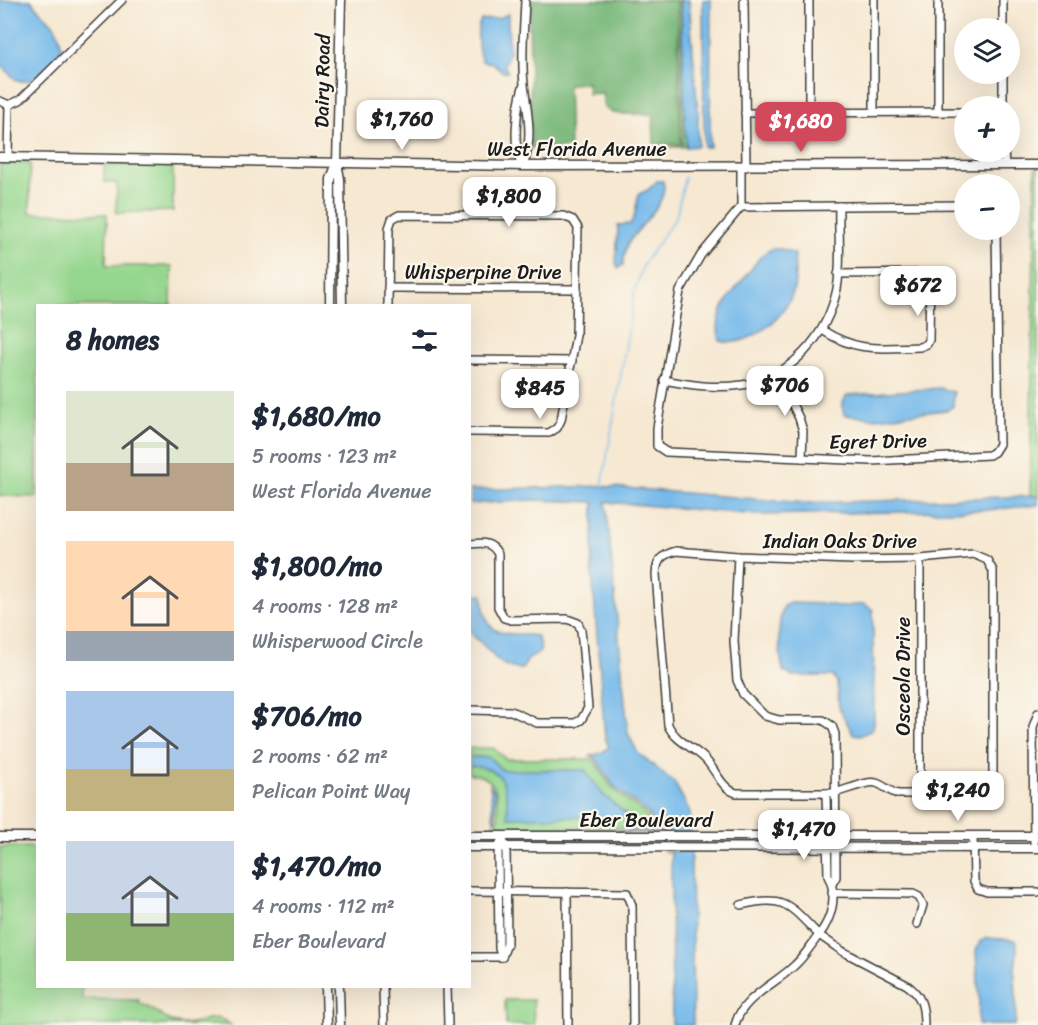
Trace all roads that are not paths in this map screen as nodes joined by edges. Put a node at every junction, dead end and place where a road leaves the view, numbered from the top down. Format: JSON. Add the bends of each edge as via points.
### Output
{"nodes":[{"id":1,"x":122,"y":0,"type":"edge"},
{"id":2,"x":341,"y":0,"type":"edge"},
{"id":3,"x":525,"y":0,"type":"edge"},
{"id":4,"x":744,"y":0,"type":"edge"},
{"id":5,"x":808,"y":0,"type":"edge"},
{"id":6,"x":874,"y":0,"type":"edge"},
{"id":7,"x":938,"y":0,"type":"edge"},
{"id":8,"x":1003,"y":0,"type":"edge"},
{"id":9,"x":1003,"y":18,"type":"edge"},
{"id":10,"x":524,"y":83,"type":"junction"},
{"id":11,"x":0,"y":102,"type":"edge"},
{"id":12,"x":9,"y":105,"type":"junction"},
{"id":13,"x":874,"y":111,"type":"junction"},
{"id":14,"x":938,"y":112,"type":"junction"},
{"id":15,"x":954,"y":112,"type":"edge"},
{"id":16,"x":746,"y":113,"type":"junction"},
{"id":17,"x":809,"y":113,"type":"junction"},
{"id":18,"x":4,"y":157,"type":"edge"},
{"id":19,"x":1005,"y":162,"type":"edge"},
{"id":20,"x":337,"y":163,"type":"junction"},
{"id":21,"x":1005,"y":165,"type":"junction"},
{"id":22,"x":1038,"y":165,"type":"edge"},
{"id":23,"x":523,"y":166,"type":"junction"},
{"id":24,"x":743,"y":166,"type":"junction"},
{"id":25,"x":954,"y":205,"type":"edge"},
{"id":26,"x":839,"y":206,"type":"junction"},
{"id":27,"x":741,"y":207,"type":"junction"},
{"id":28,"x":996,"y":240,"type":"edge"},
{"id":29,"x":838,"y":274,"type":"junction"},
{"id":30,"x":388,"y":288,"type":"junction"},
{"id":31,"x":577,"y":289,"type":"junction"},
{"id":32,"x":330,"y":304,"type":"edge"},
{"id":33,"x":342,"y":304,"type":"edge"},
{"id":34,"x":387,"y":304,"type":"edge"},
{"id":35,"x":822,"y":330,"type":"junction"},
{"id":36,"x":471,"y":360,"type":"edge"},
{"id":37,"x":572,"y":361,"type":"junction"},
{"id":38,"x":777,"y":374,"type":"junction"},
{"id":39,"x":664,"y":380,"type":"junction"},
{"id":40,"x":471,"y":432,"type":"edge"},
{"id":41,"x":802,"y":458,"type":"junction"},
{"id":42,"x":471,"y":544,"type":"edge"},
{"id":43,"x":738,"y":556,"type":"junction"},
{"id":44,"x":920,"y":559,"type":"junction"},
{"id":45,"x":471,"y":710,"type":"edge"},
{"id":46,"x":1038,"y":713,"type":"edge"},
{"id":47,"x":1036,"y":722,"type":"edge"},
{"id":48,"x":1035,"y":754,"type":"edge"},
{"id":49,"x":1035,"y":788,"type":"edge"},
{"id":50,"x":830,"y":793,"type":"junction"},
{"id":51,"x":920,"y":794,"type":"junction"},
{"id":52,"x":826,"y":810,"type":"junction"},
{"id":53,"x":835,"y":810,"type":"junction"},
{"id":54,"x":1035,"y":823,"type":"edge"},
{"id":55,"x":471,"y":836,"type":"edge"},
{"id":56,"x":501,"y":836,"type":"junction"},
{"id":57,"x":831,"y":836,"type":"junction"},
{"id":58,"x":973,"y":836,"type":"junction"},
{"id":59,"x":1035,"y":836,"type":"edge"},
{"id":60,"x":0,"y":837,"type":"edge"},
{"id":61,"x":36,"y":837,"type":"edge"},
{"id":62,"x":471,"y":847,"type":"edge"},
{"id":63,"x":502,"y":847,"type":"junction"},
{"id":64,"x":826,"y":848,"type":"junction"},
{"id":65,"x":837,"y":848,"type":"junction"},
{"id":66,"x":973,"y":848,"type":"junction"},
{"id":67,"x":1036,"y":848,"type":"edge"},
{"id":68,"x":832,"y":884,"type":"junction"},
{"id":69,"x":471,"y":891,"type":"edge"},
{"id":70,"x":498,"y":891,"type":"junction"},
{"id":71,"x":507,"y":891,"type":"junction"},
{"id":72,"x":567,"y":892,"type":"junction"},
{"id":73,"x":1038,"y":892,"type":"edge"},
{"id":74,"x":832,"y":893,"type":"junction"},
{"id":75,"x":741,"y":905,"type":"dead end"},
{"id":76,"x":917,"y":924,"type":"dead end"},
{"id":77,"x":819,"y":935,"type":"junction"},
{"id":78,"x":471,"y":957,"type":"edge"},
{"id":79,"x":502,"y":957,"type":"junction"},
{"id":80,"x":326,"y":988,"type":"edge"},
{"id":81,"x":339,"y":988,"type":"edge"},
{"id":82,"x":383,"y":988,"type":"edge"},
{"id":83,"x":447,"y":988,"type":"edge"},
{"id":84,"x":327,"y":1025,"type":"edge"},
{"id":85,"x":340,"y":1025,"type":"edge"},
{"id":86,"x":384,"y":1025,"type":"edge"},
{"id":87,"x":448,"y":1025,"type":"edge"},
{"id":88,"x":568,"y":1025,"type":"edge"},
{"id":89,"x":633,"y":1025,"type":"edge"},
{"id":90,"x":735,"y":1025,"type":"edge"},
{"id":91,"x":924,"y":1025,"type":"edge"}],
"edges":[{"from":1,"to":12,"type":"street","via":[[43,79]]},
{"from":2,"to":20,"type":"street","name":"Dairy Road"},
{"from":3,"to":10,"type":"street"},
{"from":4,"to":16,"type":"street"},
{"from":5,"to":17,"type":"street"},
{"from":6,"to":13,"type":"street"},
{"from":7,"to":14,"type":"street"},
{"from":8,"to":9,"type":"street"},
{"from":10,"to":23,"type":"street","via":[[529,145]]},
{"from":10,"to":23,"type":"street","via":[[516,151]]},
{"from":11,"to":12,"type":"street"},
{"from":12,"to":18,"type":"street","name":"West Florida Avenue"},
{"from":13,"to":14,"type":"street"},
{"from":13,"to":17,"type":"street"},
{"from":14,"to":15,"type":"street"},
{"from":16,"to":17,"type":"street"},
{"from":16,"to":24,"type":"street"},
{"from":18,"to":20,"type":"street","name":"West Florida Avenue"},
{"from":19,"to":21,"type":"street"},
{"from":20,"to":23,"type":"street","name":"West Florida Avenue"},
{"from":20,"to":32,"type":"street","name":"Dairy Road","via":[[332,179]]},
{"from":20,"to":33,"type":"street","name":"Dairy Road"},
{"from":21,"to":22,"type":"street","name":"West Florida Avenue"},
{"from":21,"to":24,"type":"street","name":"West Florida Avenue"},
{"from":23,"to":24,"type":"street","name":"West Florida Avenue"},
{"from":24,"to":27,"type":"street"},
{"from":25,"to":26,"type":"street"},
{"from":26,"to":27,"type":"street"},
{"from":26,"to":29,"type":"street"},
{"from":27,"to":39,"type":"street","name":"Egret Drive","via":[[701,255],[680,291]]},
{"from":28,"to":41,"type":"street","name":"Egret Drive","via":[[999,444],[994,452],[871,460]]},
{"from":29,"to":35,"type":"street","via":[[832,310]]},
{"from":29,"to":35,"type":"street","via":[[930,273],[929,340],[920,347],[862,348],[839,341]]},
{"from":30,"to":31,"type":"street","name":"Whisperpine Drive"},
{"from":30,"to":31,"type":"street","via":[[389,228],[392,219],[411,215],[563,216],[573,220],[578,228]]},
{"from":30,"to":34,"type":"street"},
{"from":31,"to":37,"type":"street"},
{"from":35,"to":38,"type":"street","via":[[801,356]]},
{"from":36,"to":37,"type":"street"},
{"from":37,"to":40,"type":"street","via":[[557,428],[549,433]]},
{"from":38,"to":39,"type":"street","via":[[742,386],[693,386]]},
{"from":38,"to":41,"type":"street","via":[[799,418]]},
{"from":39,"to":41,"type":"street","name":"Egret Drive","via":[[656,439],[657,446],[666,452]]},
{"from":42,"to":45,"type":"street","via":[[489,544],[498,554],[498,607],[504,618],[567,619],[578,623],[588,708],[575,723],[537,723],[511,711]]},
{"from":43,"to":44,"type":"street","name":"Indian Oaks Drive"},
{"from":43,"to":50,"type":"street","via":[[734,641],[737,680],[743,694],[765,716],[779,720],[823,720],[832,726],[835,734]]},
{"from":43,"to":50,"type":"street","name":"Indian Oaks Drive","via":[[676,551],[664,555],[657,563],[668,725],[677,738],[706,760],[728,791]]},
{"from":44,"to":51,"type":"street","name":"Osceola Drive"},
{"from":44,"to":51,"type":"street","name":"Indian Oaks Drive","via":[[973,554],[987,560],[993,571],[993,775],[987,788],[978,794]]},
{"from":46,"to":47,"type":"street"},
{"from":47,"to":48,"type":"street"},
{"from":48,"to":49,"type":"street"},
{"from":49,"to":54,"type":"street"},
{"from":50,"to":51,"type":"street","name":"Indian Oaks Drive","via":[[869,782],[898,794]]},
{"from":50,"to":52,"type":"street"},
{"from":50,"to":53,"type":"street"},
{"from":52,"to":53,"type":"street"},
{"from":52,"to":57,"type":"street"},
{"from":53,"to":57,"type":"street"},
{"from":54,"to":59,"type":"street"},
{"from":55,"to":56,"type":"street","name":"Eber Boulevard"},
{"from":56,"to":57,"type":"street","name":"Eber Boulevard"},
{"from":56,"to":63,"type":"street"},
{"from":57,"to":58,"type":"street","name":"Eber Boulevard"},
{"from":57,"to":64,"type":"street"},
{"from":57,"to":65,"type":"street"},
{"from":58,"to":59,"type":"street","name":"Eber Boulevard"},
{"from":58,"to":66,"type":"street"},
{"from":59,"to":67,"type":"street"},
{"from":60,"to":61,"type":"street"},
{"from":62,"to":63,"type":"street","name":"Eber Boulevard"},
{"from":63,"to":64,"type":"street","name":"Eber Boulevard"},
{"from":63,"to":70,"type":"street"},
{"from":63,"to":71,"type":"street"},
{"from":64,"to":65,"type":"street","name":"Eber Boulevard"},
{"from":64,"to":68,"type":"street"},
{"from":65,"to":66,"type":"street","name":"Eber Boulevard"},
{"from":65,"to":68,"type":"street"},
{"from":66,"to":67,"type":"street","name":"Eber Boulevard"},
{"from":66,"to":73,"type":"street","via":[[974,881],[978,889]]},
{"from":68,"to":74,"type":"street"},
{"from":69,"to":70,"type":"street"},
{"from":70,"to":71,"type":"street"},
{"from":70,"to":79,"type":"street"},
{"from":71,"to":72,"type":"street"},
{"from":71,"to":79,"type":"street","via":[[507,944]]},
{"from":72,"to":88,"type":"street"},
{"from":72,"to":89,"type":"street","via":[[621,892],[630,898]]},
{"from":74,"to":76,"type":"street","via":[[913,894],[923,905]]},
{"from":74,"to":77,"type":"street","via":[[832,913]]},
{"from":75,"to":77,"type":"street","via":[[783,902]]},
{"from":77,"to":90,"type":"street","via":[[796,965],[737,1014]]},
{"from":77,"to":91,"type":"street","via":[[916,992],[923,1003]]},
{"from":78,"to":79,"type":"street"},
{"from":80,"to":84,"type":"street"},
{"from":81,"to":85,"type":"street"},
{"from":82,"to":86,"type":"street"},
{"from":83,"to":87,"type":"street"}]}
